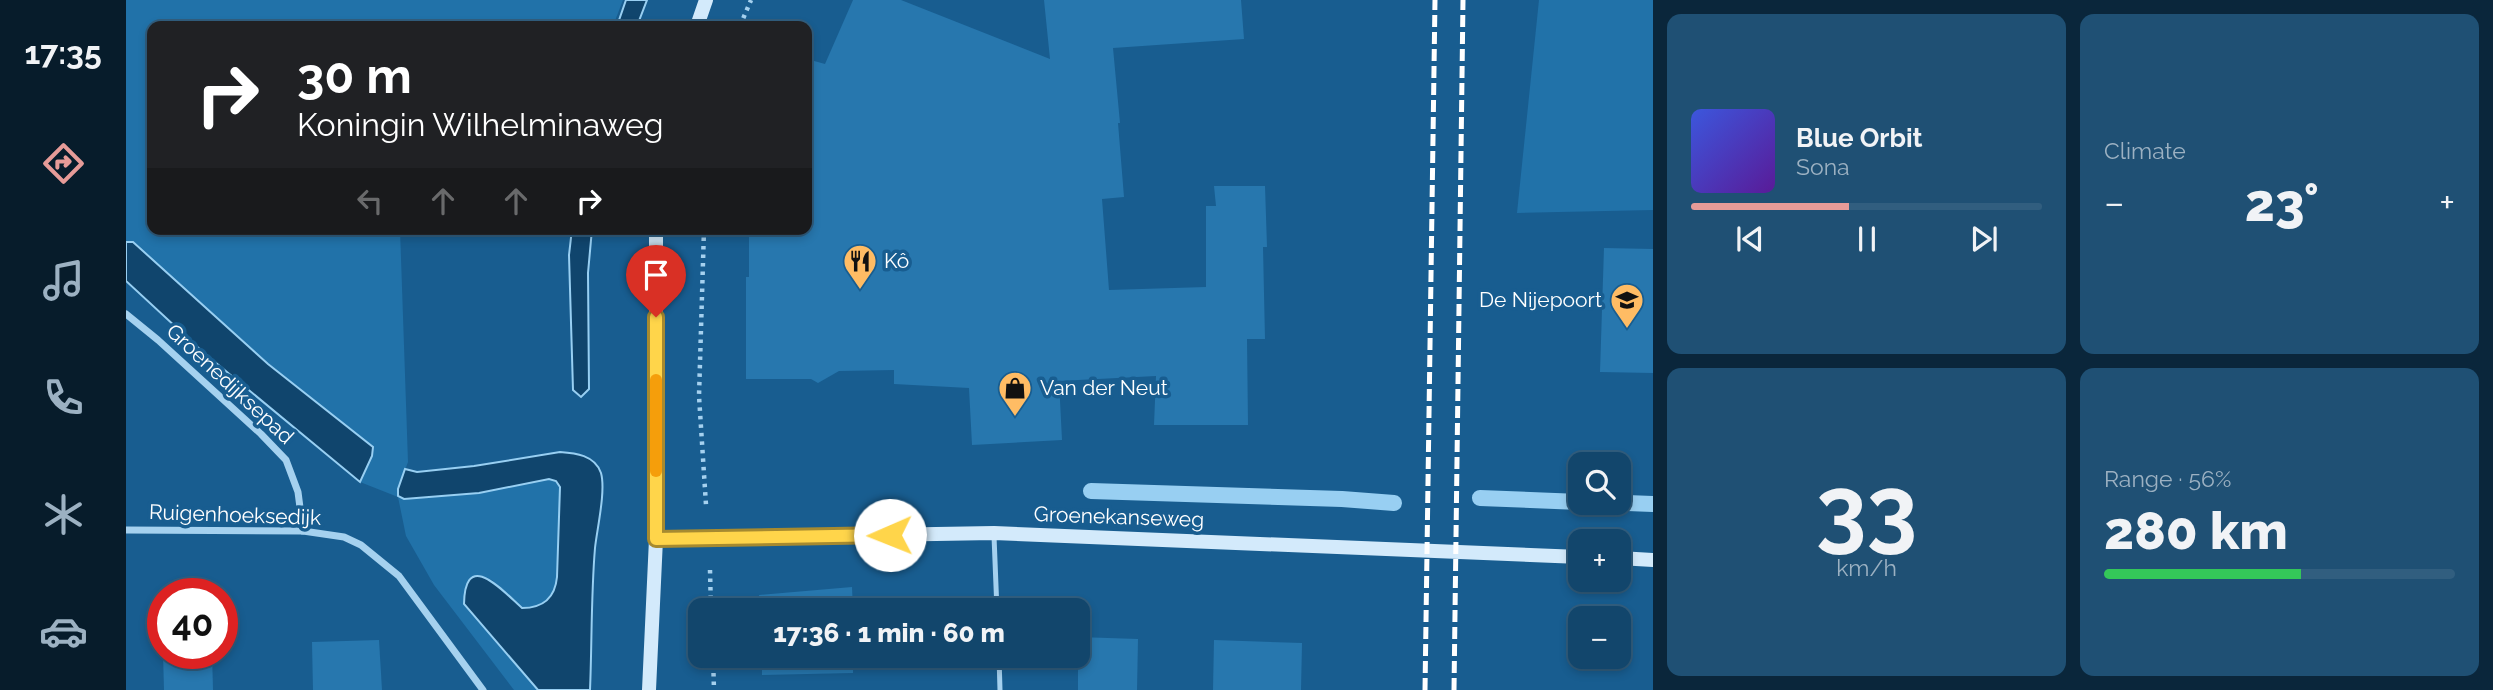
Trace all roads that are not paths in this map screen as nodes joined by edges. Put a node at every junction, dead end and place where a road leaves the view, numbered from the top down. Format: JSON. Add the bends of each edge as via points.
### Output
{"nodes":[{"id":1,"x":706,"y":0,"type":"edge"},
{"id":2,"x":699,"y":21,"type":"edge"},
{"id":3,"x":656,"y":235,"type":"edge"},
{"id":4,"x":126,"y":314,"type":"edge"},
{"id":5,"x":126,"y":530,"type":"edge"},
{"id":6,"x":303,"y":531,"type":"junction"},
{"id":7,"x":993,"y":533,"type":"junction"},
{"id":8,"x":656,"y":539,"type":"junction"},
{"id":9,"x":1568,"y":557,"type":"edge"},
{"id":10,"x":1631,"y":559,"type":"edge"},
{"id":11,"x":1653,"y":560,"type":"edge"},
{"id":12,"x":996,"y":598,"type":"edge"},
{"id":13,"x":999,"y":668,"type":"edge"},
{"id":14,"x":483,"y":690,"type":"edge"},
{"id":15,"x":649,"y":690,"type":"edge"},
{"id":16,"x":1000,"y":690,"type":"edge"}],
"edges":[{"from":1,"to":2,"type":"street"},
{"from":3,"to":8,"type":"street"},
{"from":4,"to":6,"type":"street","name":"Groenedijksepad","via":[[286,460],[298,492]]},
{"from":5,"to":6,"type":"street","name":"Ruigenhoeksedijk"},
{"from":6,"to":14,"type":"street","name":"Ruigenhoeksedijk","via":[[344,537],[391,569]]},
{"from":7,"to":8,"type":"street","name":"Groenekanseweg"},
{"from":7,"to":9,"type":"street","name":"Groenekanseweg"},
{"from":7,"to":12,"type":"lane"},
{"from":8,"to":15,"type":"street"},
{"from":10,"to":11,"type":"street"},
{"from":13,"to":16,"type":"lane"}]}
